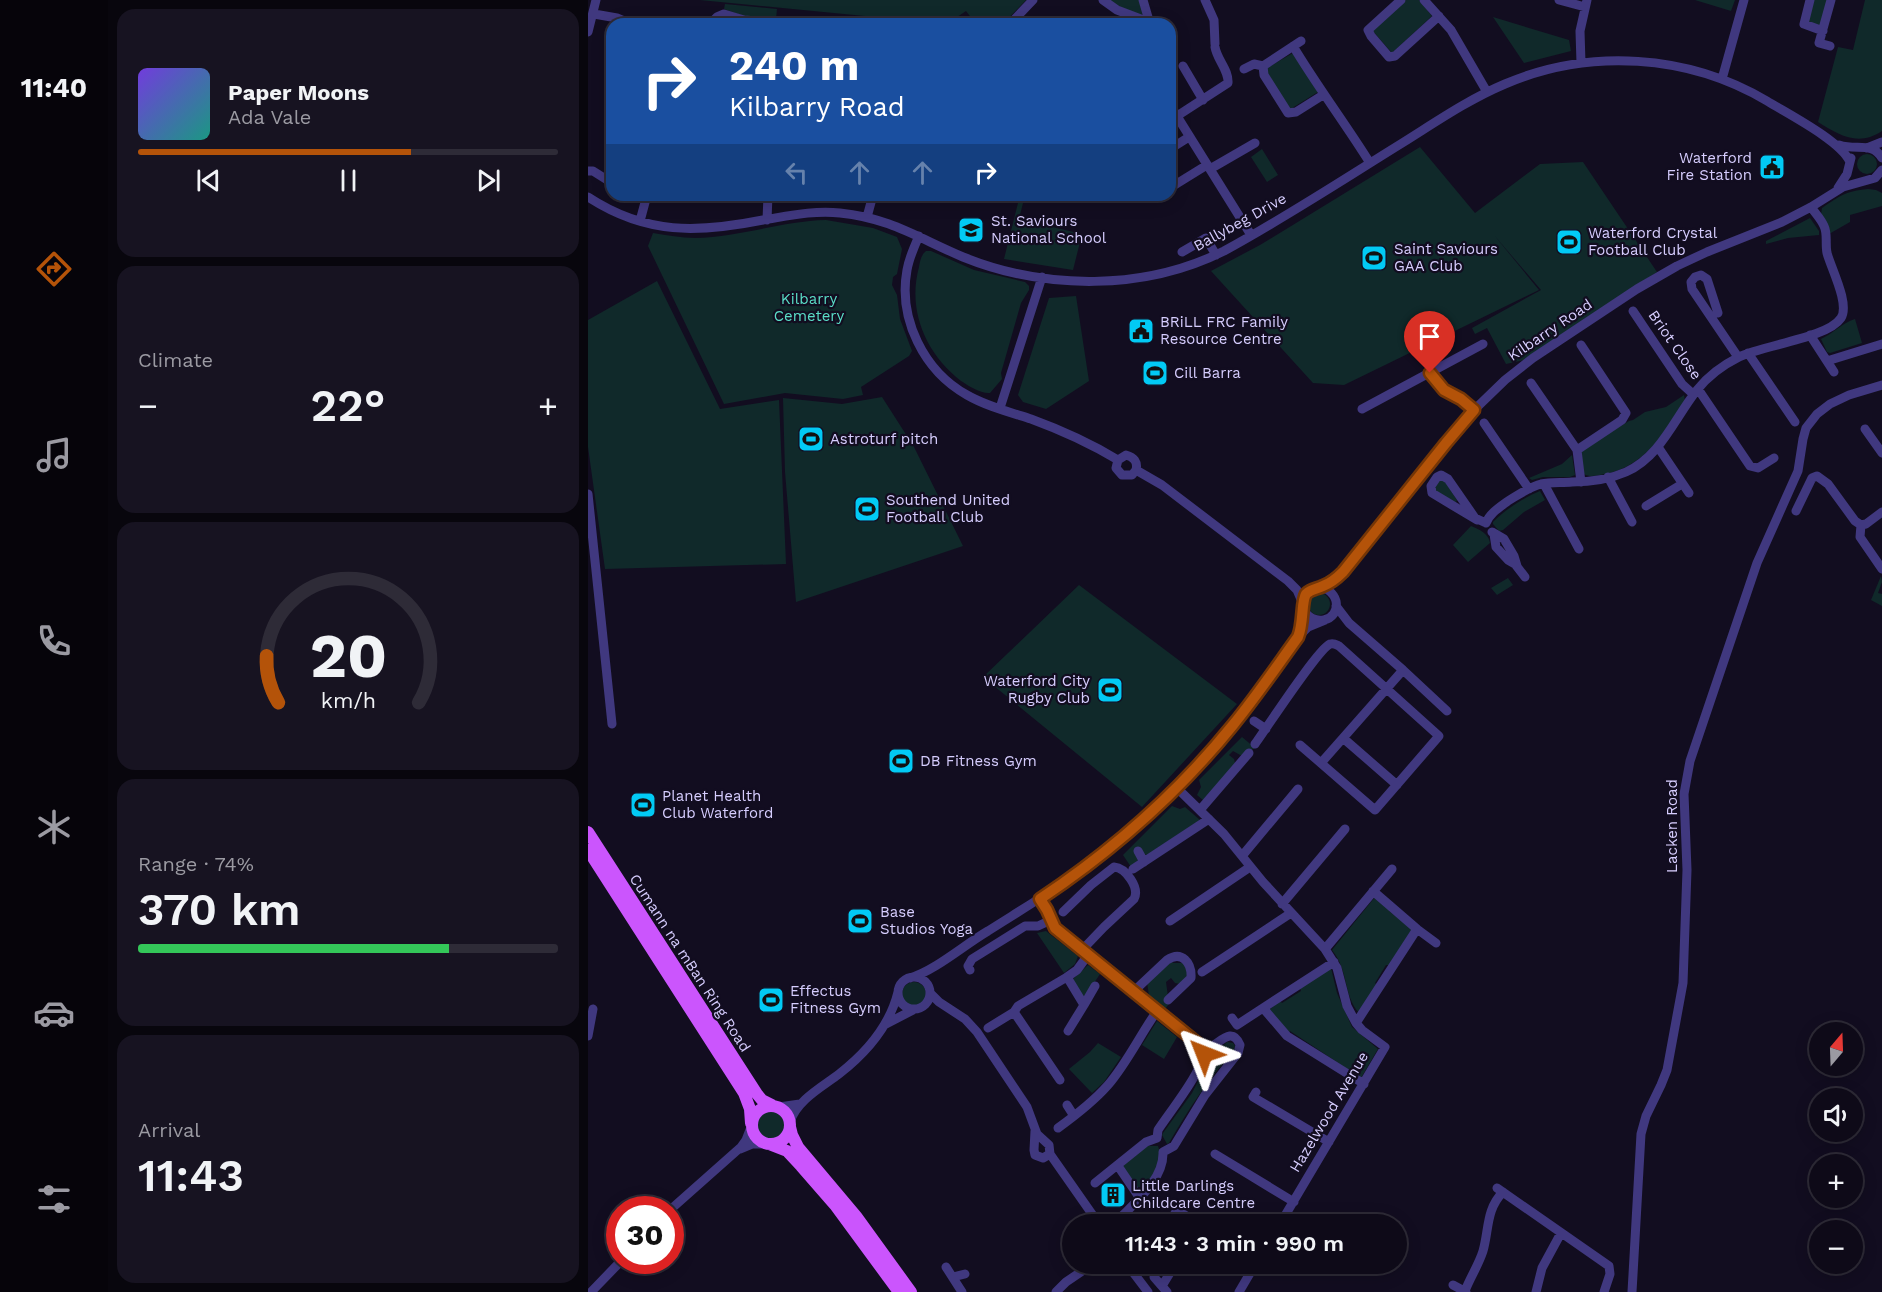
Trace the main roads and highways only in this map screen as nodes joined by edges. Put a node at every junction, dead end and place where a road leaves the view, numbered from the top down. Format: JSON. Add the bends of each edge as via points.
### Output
{"nodes":[{"id":1,"x":588,"y":832,"type":"edge"},
{"id":2,"x":588,"y":850,"type":"edge"},
{"id":3,"x":776,"y":1106,"type":"junction"},
{"id":4,"x":790,"y":1124,"type":"junction"},
{"id":5,"x":751,"y":1125,"type":"junction"},
{"id":6,"x":768,"y":1144,"type":"junction"},
{"id":7,"x":899,"y":1292,"type":"edge"},
{"id":8,"x":911,"y":1292,"type":"edge"}],
"edges":[{"from":1,"to":3,"type":"main road","name":"Cumann na mBan Ring Road","via":[[757,1094]]},
{"from":2,"to":5,"type":"main road","name":"Cumann na mBan Ring Road","via":[[744,1093]]},
{"from":3,"to":4,"type":"main road","via":[[786,1113]]},
{"from":3,"to":5,"type":"main road","via":[[757,1111]]},
{"from":4,"to":6,"type":"main road","via":[[783,1139]]},
{"from":4,"to":8,"type":"main road","via":[[802,1152],[856,1216]]},
{"from":5,"to":6,"type":"main road","via":[[755,1136]]},
{"from":6,"to":7,"type":"main road","via":[[786,1151],[801,1166]]}]}
